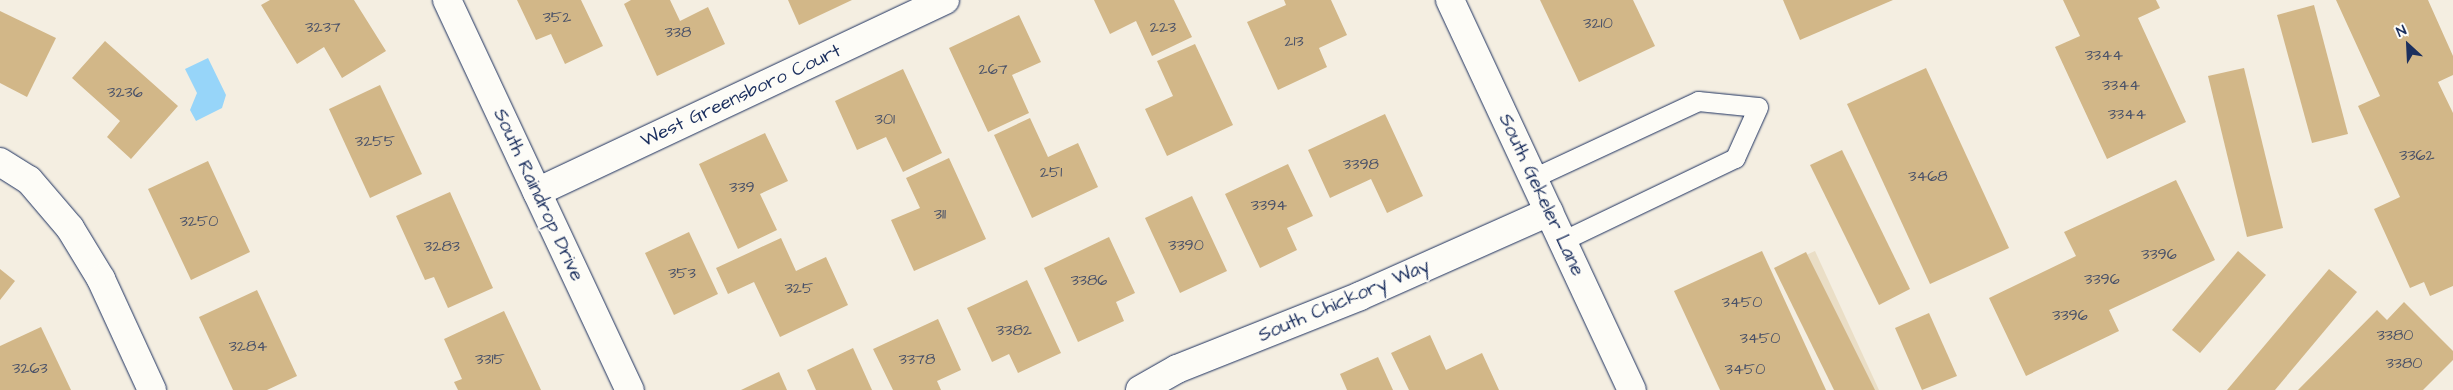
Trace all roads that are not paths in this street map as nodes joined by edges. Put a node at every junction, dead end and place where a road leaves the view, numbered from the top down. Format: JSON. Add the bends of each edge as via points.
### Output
{"nodes":[{"id":1,"x":447,"y":0,"type":"edge"},
{"id":2,"x":945,"y":0,"type":"edge"},
{"id":3,"x":1450,"y":0,"type":"edge"},
{"id":4,"x":0,"y":162,"type":"edge"},
{"id":5,"x":1533,"y":178,"type":"junction"},
{"id":6,"x":537,"y":192,"type":"junction"},
{"id":7,"x":1549,"y":212,"type":"junction"},
{"id":8,"x":1562,"y":241,"type":"junction"},
{"id":9,"x":152,"y":390,"type":"edge"},
{"id":10,"x":630,"y":390,"type":"edge"},
{"id":11,"x":1140,"y":390,"type":"edge"},
{"id":12,"x":1632,"y":390,"type":"edge"}],
"edges":[{"from":1,"to":6,"type":"street","name":"South Raindrop Drive"},
{"from":2,"to":6,"type":"street","name":"West Greensboro Court"},
{"from":3,"to":5,"type":"street","name":"South Gekeler Lane"},
{"from":4,"to":9,"type":"street","via":[[29,180],[70,228],[101,279]]},
{"from":5,"to":7,"type":"street","name":"South Gekeler Lane"},
{"from":5,"to":8,"type":"lane","via":[[1698,101],[1758,107],[1735,158]]},
{"from":6,"to":10,"type":"street","name":"South Raindrop Drive"},
{"from":7,"to":8,"type":"street","name":"South Gekeler Lane"},
{"from":7,"to":11,"type":"street","name":"South Chickory Way","via":[[1360,296],[1177,369]]},
{"from":8,"to":12,"type":"street","name":"South Gekeler Lane"}]}
